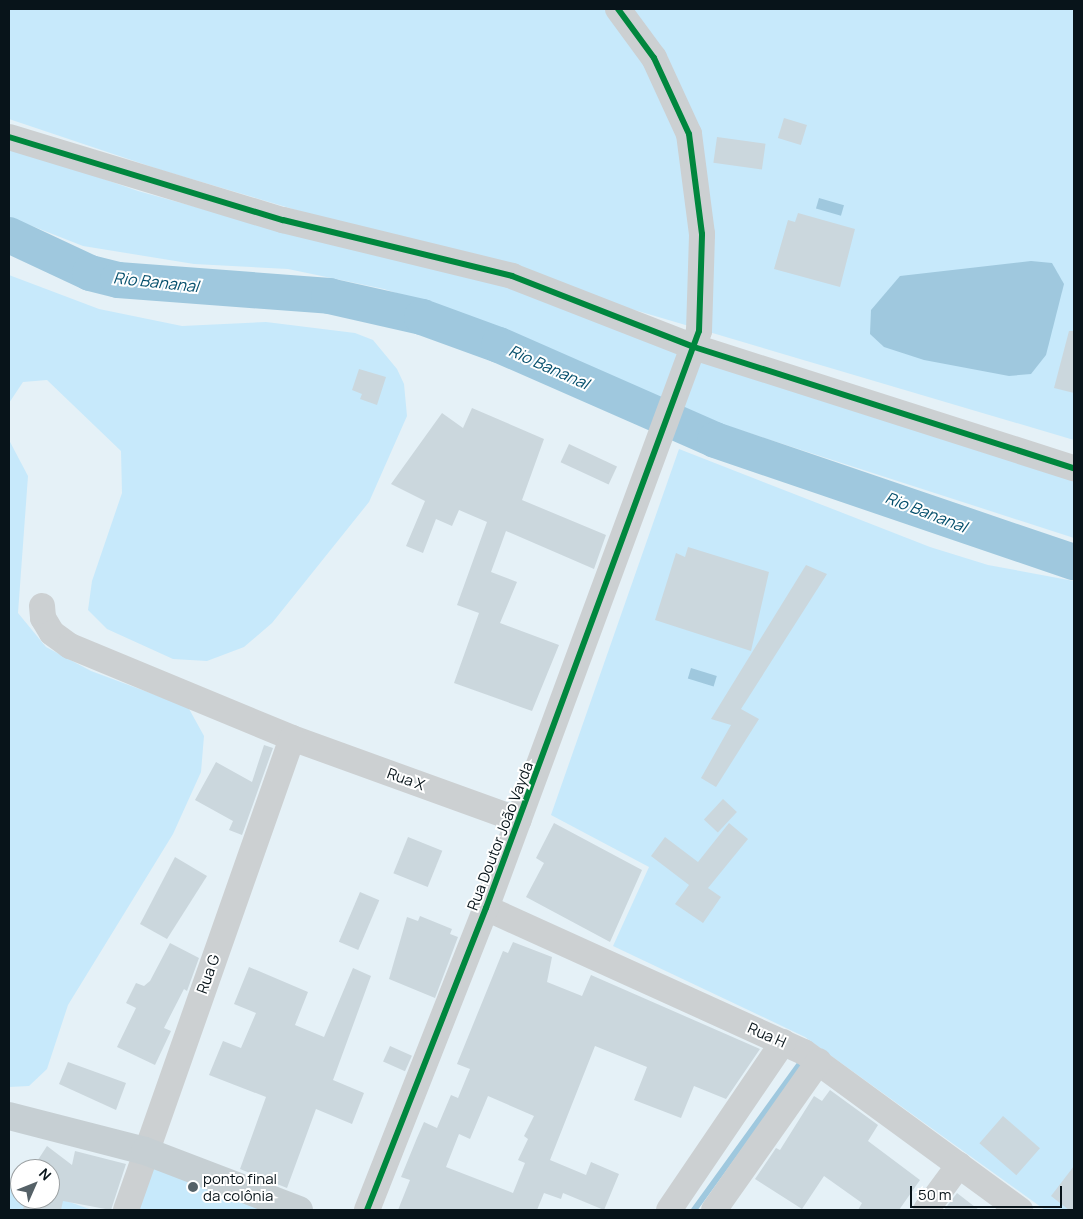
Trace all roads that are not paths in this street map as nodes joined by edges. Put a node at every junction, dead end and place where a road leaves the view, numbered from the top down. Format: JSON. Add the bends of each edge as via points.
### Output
{"nodes":[{"id":1,"x":618,"y":9,"type":"edge"},
{"id":2,"x":9,"y":137,"type":"edge"},
{"id":3,"x":694,"y":347,"type":"junction"},
{"id":4,"x":1074,"y":468,"type":"edge"},
{"id":5,"x":42,"y":606,"type":"dead end"},
{"id":6,"x":292,"y":738,"type":"junction"},
{"id":7,"x":519,"y":820,"type":"junction"},
{"id":8,"x":486,"y":908,"type":"junction"},
{"id":9,"x":783,"y":1042,"type":"junction"},
{"id":10,"x":819,"y":1061,"type":"junction"},
{"id":11,"x":9,"y":1116,"type":"edge"},
{"id":12,"x":146,"y":1151,"type":"junction"},
{"id":13,"x":960,"y":1165,"type":"junction"},
{"id":14,"x":126,"y":1210,"type":"edge"},
{"id":15,"x":299,"y":1210,"type":"edge"},
{"id":16,"x":367,"y":1210,"type":"edge"},
{"id":17,"x":669,"y":1210,"type":"edge"},
{"id":18,"x":714,"y":1210,"type":"edge"},
{"id":19,"x":926,"y":1210,"type":"edge"},
{"id":20,"x":1020,"y":1210,"type":"edge"}],
"edges":[{"from":1,"to":3,"type":"street","name":"Rua Doutor João Vayda","via":[[654,58],[689,134],[701,205],[704,262],[702,314]]},
{"from":2,"to":3,"type":"street","via":[[283,220],[512,276]]},
{"from":3,"to":4,"type":"street"},
{"from":3,"to":7,"type":"street","name":"Rua Doutor João Vayda"},
{"from":5,"to":6,"type":"street","name":"Rua X","via":[[43,618],[52,633],[70,646]]},
{"from":6,"to":7,"type":"street","name":"Rua X"},
{"from":6,"to":12,"type":"street","name":"Rua G"},
{"from":7,"to":8,"type":"street","name":"Rua Doutor João Vayda"},
{"from":8,"to":9,"type":"street","name":"Rua H"},
{"from":8,"to":16,"type":"street","name":"Rua Doutor João Vayda"},
{"from":9,"to":10,"type":"street","name":"Rua H"},
{"from":9,"to":17,"type":"street"},
{"from":10,"to":13,"type":"street","name":"Rua H"},
{"from":10,"to":18,"type":"street"},
{"from":11,"to":12,"type":"main road"},
{"from":12,"to":14,"type":"street","name":"Rua G"},
{"from":12,"to":15,"type":"main road"},
{"from":13,"to":19,"type":"street"},
{"from":13,"to":20,"type":"street","name":"Rua H"}]}
